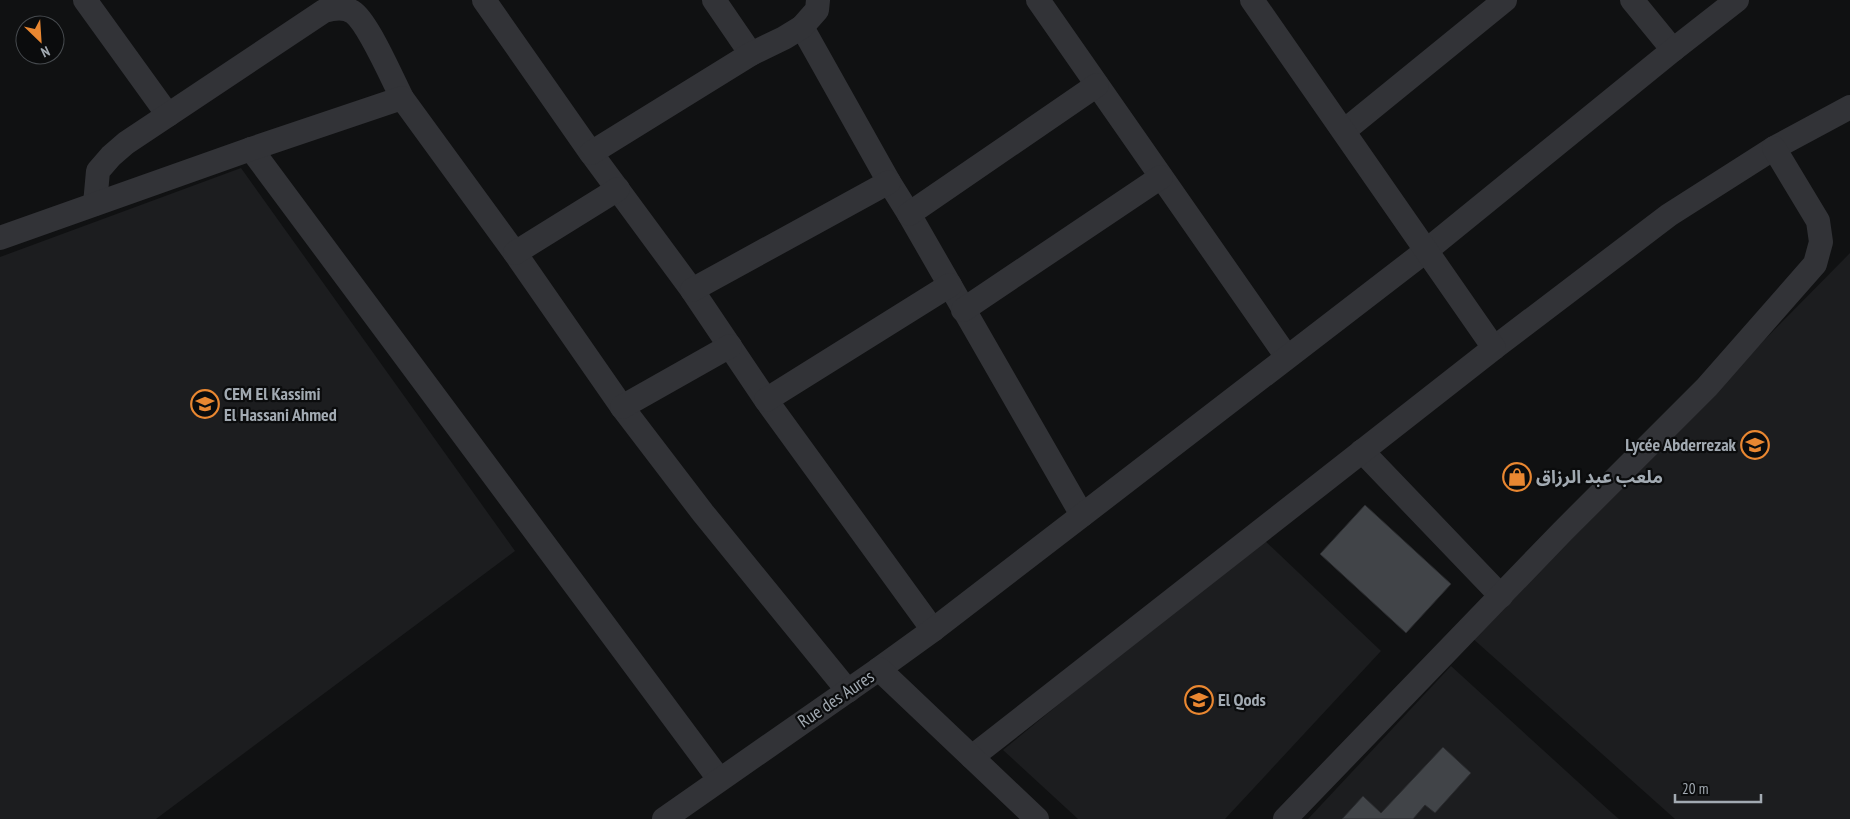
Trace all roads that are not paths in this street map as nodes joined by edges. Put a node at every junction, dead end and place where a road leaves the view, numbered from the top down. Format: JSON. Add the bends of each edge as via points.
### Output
{"nodes":[{"id":1,"x":85,"y":0,"type":"edge"},
{"id":2,"x":484,"y":0,"type":"edge"},
{"id":3,"x":714,"y":0,"type":"edge"},
{"id":4,"x":818,"y":0,"type":"edge"},
{"id":5,"x":1038,"y":0,"type":"edge"},
{"id":6,"x":1252,"y":0,"type":"edge"},
{"id":7,"x":1504,"y":0,"type":"edge"},
{"id":8,"x":1632,"y":0,"type":"edge"},
{"id":9,"x":1737,"y":0,"type":"edge"},
{"id":10,"x":802,"y":27,"type":"junction"},
{"id":11,"x":1672,"y":50,"type":"junction"},
{"id":12,"x":751,"y":54,"type":"junction"},
{"id":13,"x":1097,"y":85,"type":"junction"},
{"id":14,"x":402,"y":98,"type":"junction"},
{"id":15,"x":1850,"y":107,"type":"edge"},
{"id":16,"x":168,"y":115,"type":"junction"},
{"id":17,"x":1344,"y":131,"type":"junction"},
{"id":18,"x":1774,"y":148,"type":"junction"},
{"id":19,"x":251,"y":149,"type":"junction"},
{"id":20,"x":591,"y":153,"type":"junction"},
{"id":21,"x":1161,"y":177,"type":"junction"},
{"id":22,"x":889,"y":182,"type":"junction"},
{"id":23,"x":618,"y":189,"type":"junction"},
{"id":24,"x":96,"y":204,"type":"junction"},
{"id":25,"x":909,"y":214,"type":"junction"},
{"id":26,"x":0,"y":238,"type":"edge"},
{"id":27,"x":1427,"y":250,"type":"junction"},
{"id":28,"x":515,"y":253,"type":"junction"},
{"id":29,"x":950,"y":285,"type":"junction"},
{"id":30,"x":692,"y":290,"type":"junction"},
{"id":31,"x":963,"y":310,"type":"junction"},
{"id":32,"x":730,"y":346,"type":"junction"},
{"id":33,"x":1494,"y":348,"type":"junction"},
{"id":34,"x":1287,"y":357,"type":"junction"},
{"id":35,"x":766,"y":400,"type":"junction"},
{"id":36,"x":622,"y":407,"type":"junction"},
{"id":37,"x":1362,"y":450,"type":"junction"},
{"id":38,"x":1082,"y":515,"type":"junction"},
{"id":39,"x":1501,"y":596,"type":"junction"},
{"id":40,"x":933,"y":630,"type":"junction"},
{"id":41,"x":879,"y":669,"type":"junction"},
{"id":42,"x":848,"y":690,"type":"junction"},
{"id":43,"x":972,"y":757,"type":"junction"},
{"id":44,"x":720,"y":780,"type":"junction"},
{"id":45,"x":671,"y":817,"type":"edge"},
{"id":46,"x":1037,"y":819,"type":"edge"},
{"id":47,"x":1285,"y":819,"type":"edge"}],
"edges":[{"from":1,"to":16,"type":"street"},
{"from":2,"to":20,"type":"street"},
{"from":3,"to":12,"type":"street"},
{"from":4,"to":10,"type":"street","via":[[817,10]]},
{"from":5,"to":13,"type":"street"},
{"from":6,"to":17,"type":"street"},
{"from":7,"to":17,"type":"street"},
{"from":8,"to":11,"type":"street"},
{"from":9,"to":11,"type":"street"},
{"from":10,"to":12,"type":"street"},
{"from":10,"to":22,"type":"street"},
{"from":11,"to":27,"type":"street"},
{"from":12,"to":20,"type":"street"},
{"from":13,"to":21,"type":"street"},
{"from":13,"to":25,"type":"street"},
{"from":14,"to":16,"type":"street","via":[[364,25],[354,13],[334,8],[324,10]]},
{"from":14,"to":19,"type":"street"},
{"from":14,"to":28,"type":"street"},
{"from":15,"to":18,"type":"street"},
{"from":16,"to":24,"type":"street","via":[[126,142],[98,171]]},
{"from":17,"to":27,"type":"street"},
{"from":18,"to":33,"type":"street","via":[[1669,215]]},
{"from":18,"to":39,"type":"street","via":[[1818,221],[1822,242],[1815,264],[1707,387]]},
{"from":19,"to":24,"type":"street"},
{"from":19,"to":44,"type":"street"},
{"from":20,"to":23,"type":"street"},
{"from":21,"to":31,"type":"street"},
{"from":21,"to":34,"type":"street"},
{"from":22,"to":25,"type":"street"},
{"from":22,"to":30,"type":"street"},
{"from":23,"to":28,"type":"street"},
{"from":23,"to":30,"type":"street"},
{"from":24,"to":26,"type":"street"},
{"from":25,"to":29,"type":"street"},
{"from":27,"to":33,"type":"street"},
{"from":27,"to":34,"type":"street"},
{"from":28,"to":36,"type":"street"},
{"from":29,"to":31,"type":"street"},
{"from":29,"to":35,"type":"street"},
{"from":30,"to":32,"type":"street"},
{"from":31,"to":38,"type":"street"},
{"from":32,"to":35,"type":"street"},
{"from":32,"to":36,"type":"street"},
{"from":33,"to":37,"type":"street"},
{"from":34,"to":38,"type":"street"},
{"from":35,"to":40,"type":"street"},
{"from":36,"to":42,"type":"street","via":[[702,513]]},
{"from":37,"to":39,"type":"street"},
{"from":37,"to":43,"type":"street"},
{"from":38,"to":40,"type":"street"},
{"from":39,"to":47,"type":"street"},
{"from":40,"to":41,"type":"street"},
{"from":41,"to":42,"type":"street","name":"Rue des Aures"},
{"from":41,"to":43,"type":"street","name":"Rue des Aures"},
{"from":42,"to":44,"type":"street","name":"Rue des Aures"},
{"from":43,"to":46,"type":"street","name":"Rue des Aures"},
{"from":44,"to":45,"type":"street","name":"Rue des Aures"}]}
